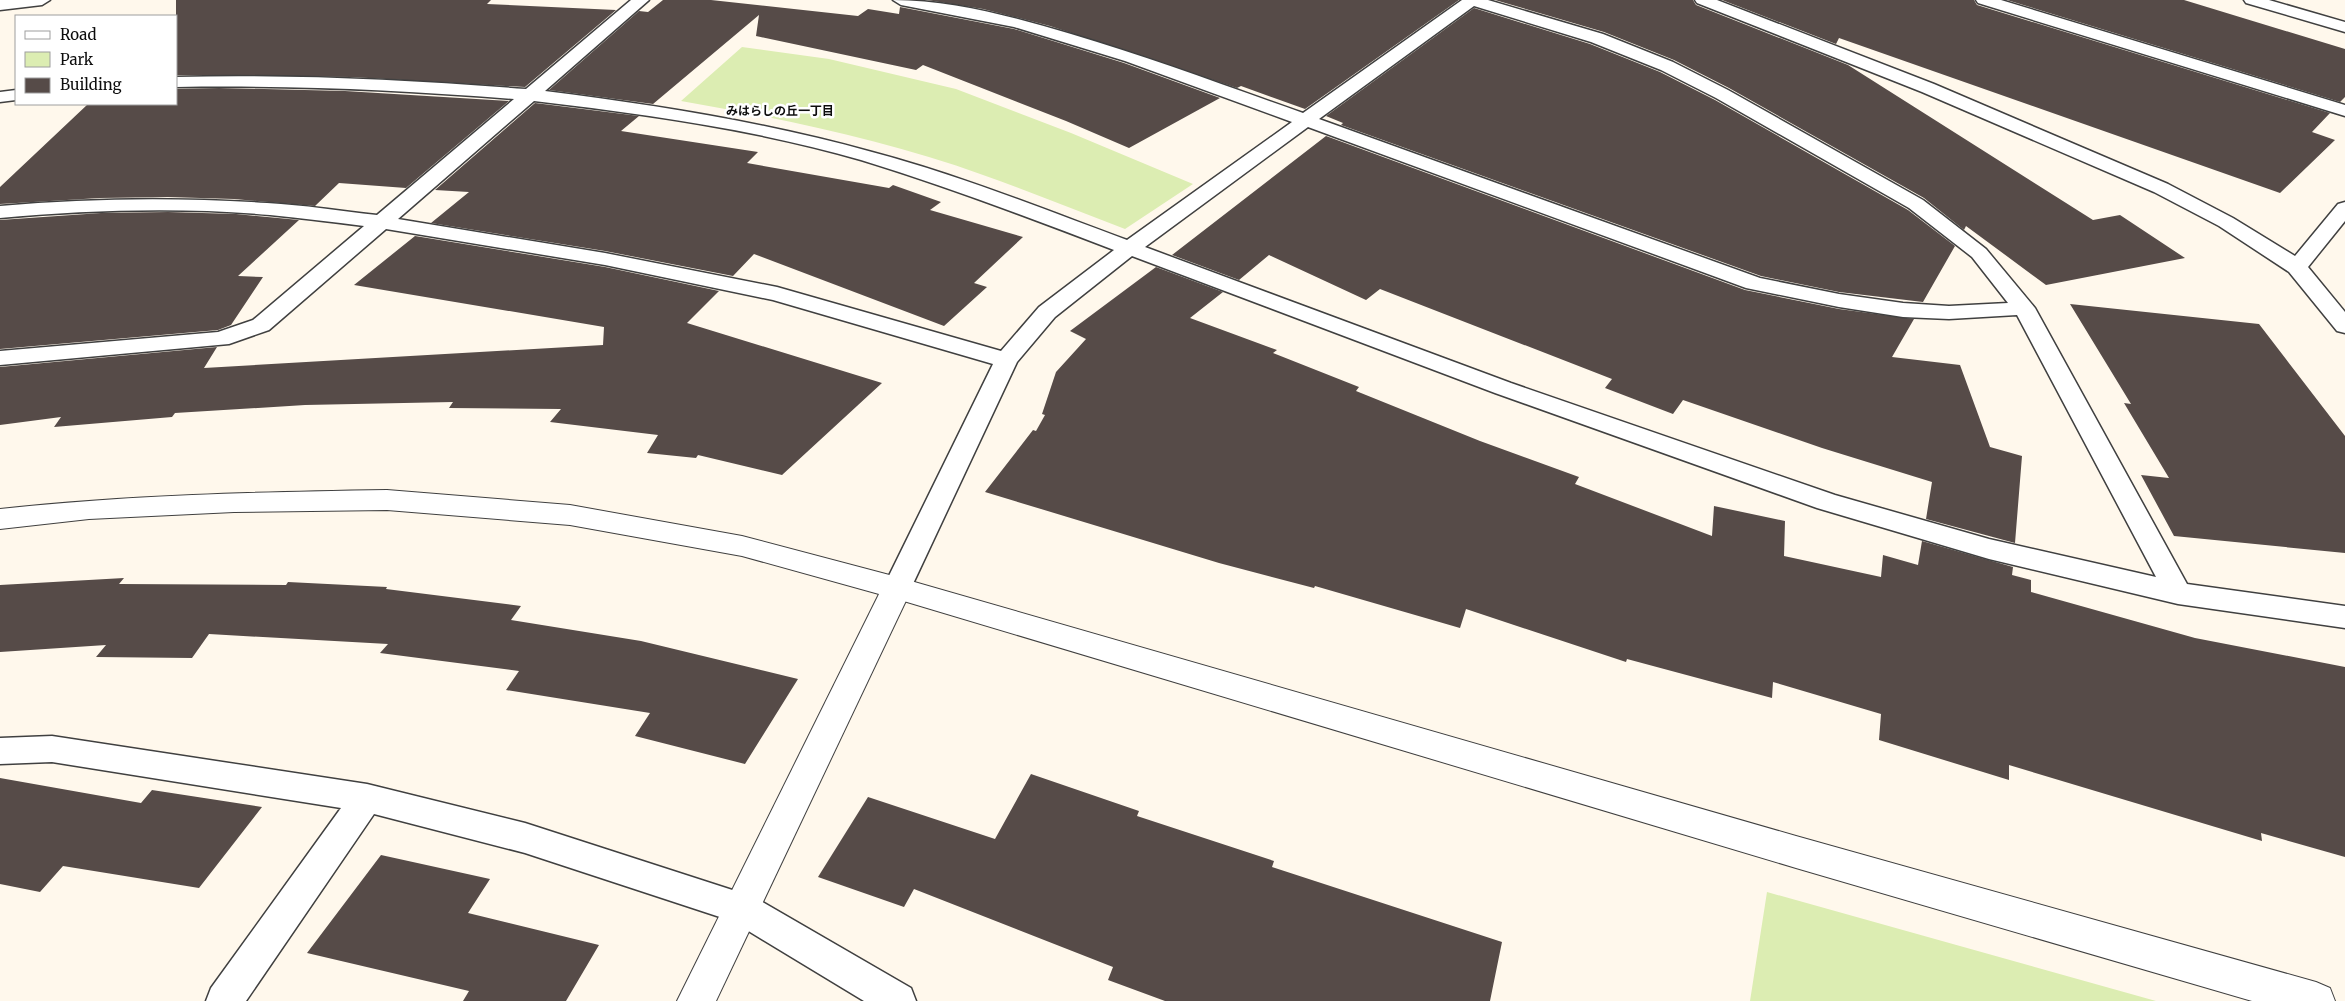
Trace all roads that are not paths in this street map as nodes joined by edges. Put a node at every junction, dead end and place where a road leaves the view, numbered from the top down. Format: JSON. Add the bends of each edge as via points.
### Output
{"nodes":[{"id":1,"x":42,"y":0,"type":"edge"},
{"id":2,"x":641,"y":0,"type":"edge"},
{"id":3,"x":901,"y":0,"type":"edge"},
{"id":4,"x":1471,"y":0,"type":"edge"},
{"id":5,"x":1703,"y":0,"type":"edge"},
{"id":6,"x":1984,"y":0,"type":"edge"},
{"id":7,"x":2252,"y":0,"type":"edge"},
{"id":8,"x":0,"y":5,"type":"edge"},
{"id":9,"x":2345,"y":27,"type":"edge"},
{"id":10,"x":178,"y":82,"type":"edge"},
{"id":11,"x":15,"y":95,"type":"edge"},
{"id":12,"x":530,"y":95,"type":"junction"},
{"id":13,"x":0,"y":97,"type":"edge"},
{"id":14,"x":2345,"y":111,"type":"edge"},
{"id":15,"x":1305,"y":119,"type":"junction"},
{"id":16,"x":2345,"y":208,"type":"edge"},
{"id":17,"x":0,"y":212,"type":"edge"},
{"id":18,"x":381,"y":222,"type":"junction"},
{"id":19,"x":1129,"y":248,"type":"junction"},
{"id":20,"x":2297,"y":267,"type":"junction"},
{"id":21,"x":2024,"y":308,"type":"junction"},
{"id":22,"x":2345,"y":326,"type":"edge"},
{"id":23,"x":0,"y":358,"type":"edge"},
{"id":24,"x":1006,"y":360,"type":"junction"},
{"id":25,"x":0,"y":519,"type":"edge"},
{"id":26,"x":897,"y":588,"type":"junction"},
{"id":27,"x":2178,"y":593,"type":"junction"},
{"id":28,"x":2345,"y":617,"type":"edge"},
{"id":29,"x":0,"y":751,"type":"edge"},
{"id":30,"x":367,"y":798,"type":"junction"},
{"id":31,"x":742,"y":908,"type":"junction"},
{"id":32,"x":224,"y":1001,"type":"edge"},
{"id":33,"x":696,"y":1001,"type":"edge"},
{"id":34,"x":898,"y":1001,"type":"edge"},
{"id":35,"x":2316,"y":1001,"type":"edge"}],
"edges":[{"from":1,"to":8,"type":"lane"},
{"from":2,"to":12,"type":"lane"},
{"from":3,"to":15,"type":"lane","via":[[1017,23],[1131,58]]},
{"from":4,"to":15,"type":"lane"},
{"from":4,"to":21,"type":"lane","via":[[1597,38],[1667,66],[1722,94],[1916,204],[1979,253]]},
{"from":5,"to":20,"type":"lane","via":[[1928,88],[2160,188],[2226,222]]},
{"from":6,"to":14,"type":"lane"},
{"from":7,"to":9,"type":"lane"},
{"from":10,"to":12,"type":"lane","via":[[269,80],[390,84]]},
{"from":11,"to":13,"type":"lane"},
{"from":12,"to":18,"type":"lane"},
{"from":12,"to":19,"type":"lane","via":[[742,126],[867,156],[998,199]]},
{"from":15,"to":19,"type":"lane"},
{"from":15,"to":21,"type":"lane","via":[[1754,284],[1924,312]]},
{"from":16,"to":20,"type":"lane"},
{"from":17,"to":18,"type":"lane","via":[[55,206],[161,204],[269,209]]},
{"from":18,"to":23,"type":"lane","via":[[261,325],[222,340]]},
{"from":18,"to":24,"type":"lane","via":[[605,259],[777,294]]},
{"from":19,"to":24,"type":"lane","via":[[1047,312]]},
{"from":19,"to":27,"type":"lane","via":[[1503,388],[1826,502],[1989,549]]},
{"from":20,"to":22,"type":"lane"},
{"from":21,"to":27,"type":"lane"},
{"from":24,"to":26,"type":"lane"},
{"from":25,"to":26,"type":"street","via":[[90,509],[234,502],[387,500],[570,515],[742,546]]},
{"from":26,"to":31,"type":"street"},
{"from":26,"to":35,"type":"street"},
{"from":27,"to":28,"type":"lane"},
{"from":29,"to":30,"type":"lane","via":[[52,749]]},
{"from":30,"to":31,"type":"lane","via":[[525,838]]},
{"from":30,"to":32,"type":"lane"},
{"from":31,"to":33,"type":"street"},
{"from":31,"to":34,"type":"lane"}]}
